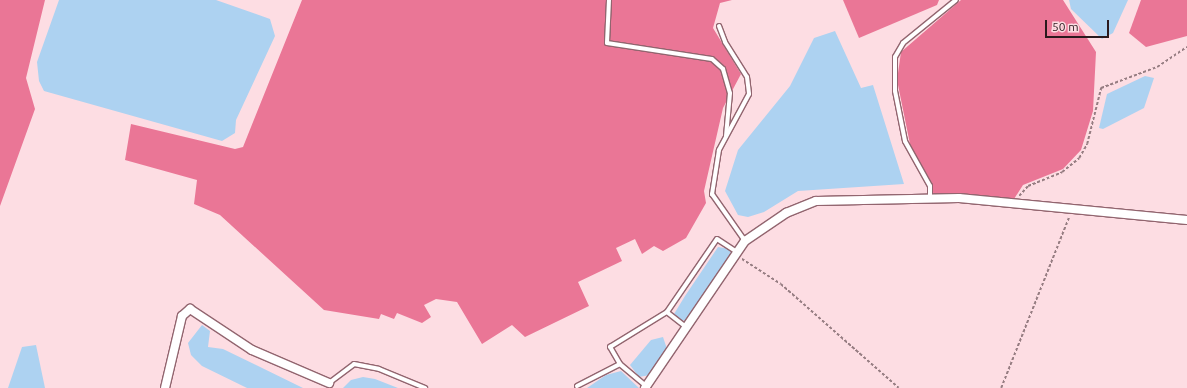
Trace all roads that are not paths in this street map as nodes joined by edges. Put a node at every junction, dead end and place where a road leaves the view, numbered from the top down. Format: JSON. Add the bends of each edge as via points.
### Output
{"nodes":[{"id":1,"x":609,"y":0,"type":"edge"},
{"id":2,"x":956,"y":0,"type":"edge"},
{"id":3,"x":719,"y":26,"type":"dead end"},
{"id":4,"x":726,"y":137,"type":"junction"},
{"id":5,"x":930,"y":198,"type":"junction"},
{"id":6,"x":1187,"y":220,"type":"edge"},
{"id":7,"x":745,"y":242,"type":"junction"},
{"id":8,"x":736,"y":253,"type":"junction"},
{"id":9,"x":667,"y":312,"type":"junction"},
{"id":10,"x":686,"y":327,"type":"junction"},
{"id":11,"x":620,"y":364,"type":"junction"},
{"id":12,"x":329,"y":383,"type":"joint"},
{"id":13,"x":577,"y":386,"type":"dead end"},
{"id":14,"x":646,"y":387,"type":"edge"},
{"id":15,"x":166,"y":388,"type":"edge"},
{"id":16,"x":425,"y":388,"type":"edge"}],
"edges":[{"from":1,"to":4,"type":"lane","via":[[607,43],[712,59],[723,69],[730,92]]},
{"from":2,"to":5,"type":"lane","via":[[902,43],[895,57],[895,91],[904,141],[930,186]]},
{"from":3,"to":4,"type":"lane","via":[[749,84],[747,101]]},
{"from":4,"to":7,"type":"lane","via":[[711,182],[712,194]]},
{"from":5,"to":6,"type":"street","via":[[1074,206]]},
{"from":5,"to":7,"type":"street","via":[[816,201],[786,213]]},
{"from":7,"to":8,"type":"street"},
{"from":8,"to":9,"type":"lane","via":[[717,239]]},
{"from":8,"to":10,"type":"street"},
{"from":9,"to":10,"type":"lane"},
{"from":9,"to":11,"type":"lane","via":[[610,347]]},
{"from":10,"to":14,"type":"street"},
{"from":11,"to":13,"type":"lane"},
{"from":11,"to":14,"type":"lane"},
{"from":12,"to":15,"type":"street","via":[[252,350],[190,309],[182,316]]},
{"from":12,"to":16,"type":"lane","via":[[354,364],[379,369]]}]}
